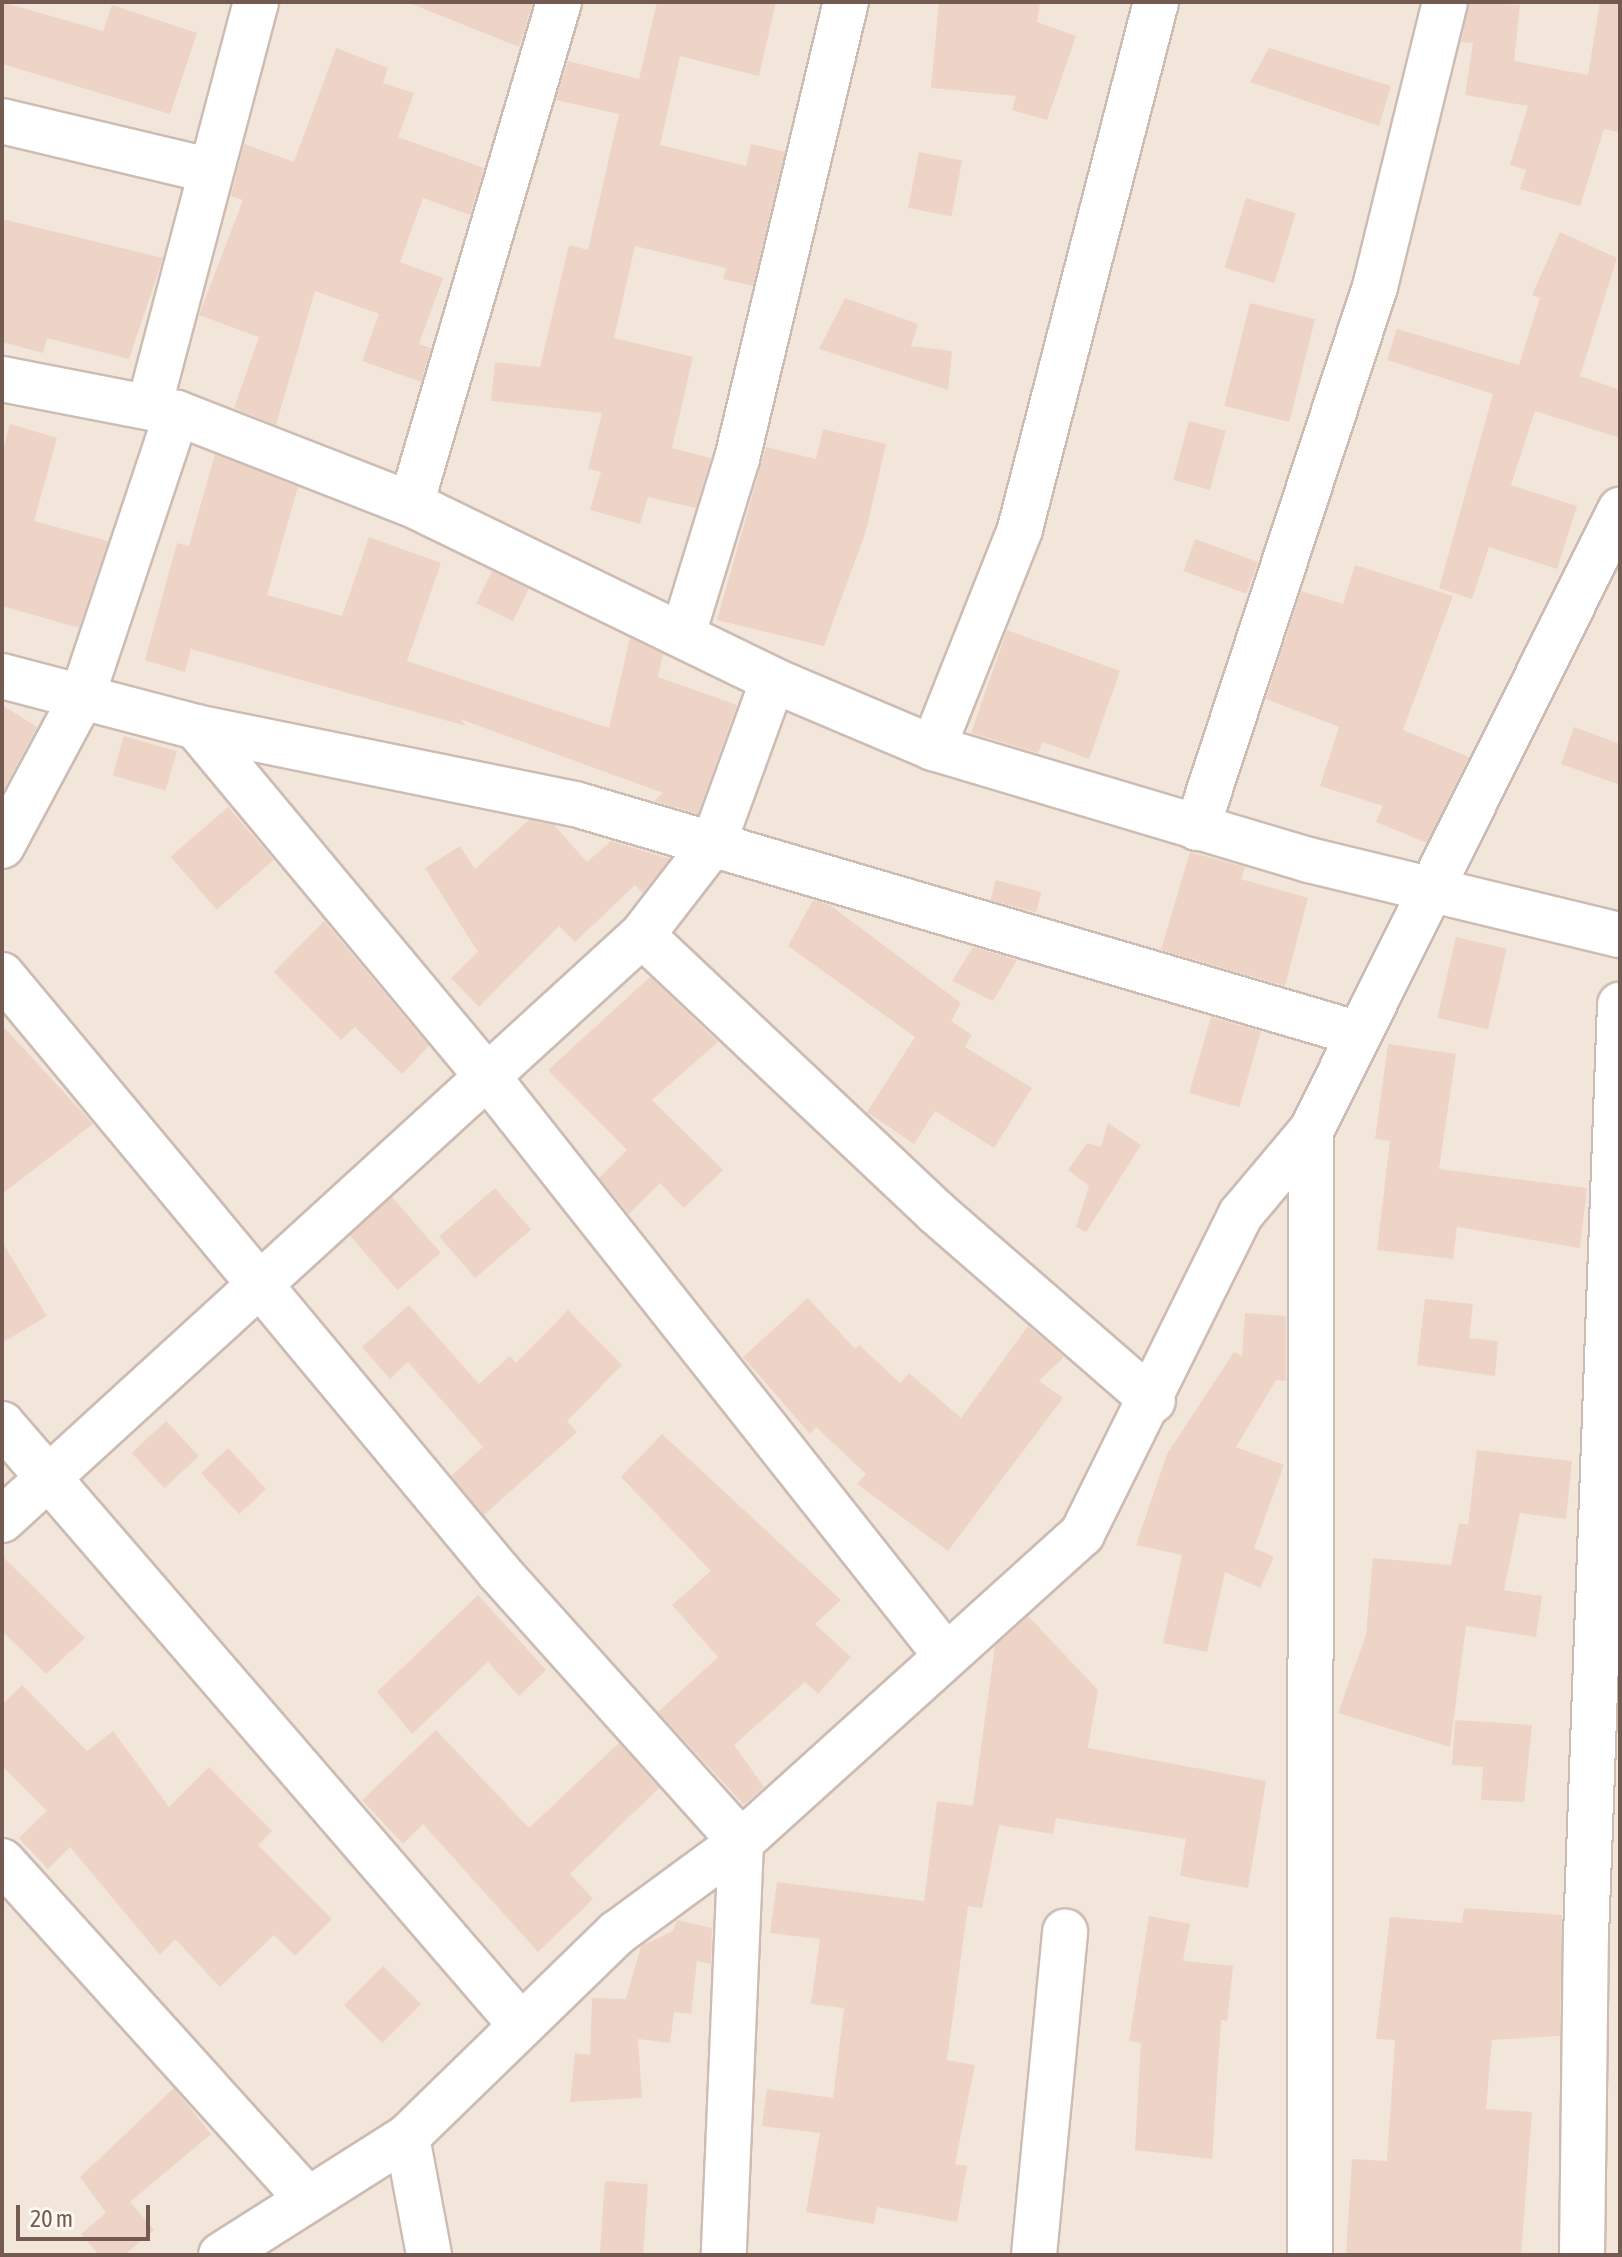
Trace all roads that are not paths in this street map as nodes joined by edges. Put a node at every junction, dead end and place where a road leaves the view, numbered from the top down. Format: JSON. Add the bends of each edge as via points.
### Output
{"nodes":[{"id":1,"x":256,"y":2,"type":"edge"},
{"id":2,"x":559,"y":2,"type":"edge"},
{"id":3,"x":846,"y":2,"type":"edge"},
{"id":4,"x":1156,"y":2,"type":"edge"},
{"id":5,"x":1445,"y":2,"type":"edge"},
{"id":6,"x":2,"y":121,"type":"edge"},
{"id":7,"x":207,"y":170,"type":"junction"},
{"id":8,"x":2,"y":379,"type":"edge"},
{"id":9,"x":163,"y":410,"type":"junction"},
{"id":10,"x":411,"y":504,"type":"junction"},
{"id":11,"x":1620,"y":510,"type":"edge"},
{"id":12,"x":683,"y":634,"type":"junction"},
{"id":13,"x":2,"y":676,"type":"edge"},
{"id":14,"x":773,"y":680,"type":"junction"},
{"id":15,"x":82,"y":697,"type":"junction"},
{"id":16,"x":196,"y":727,"type":"junction"},
{"id":17,"x":933,"y":748,"type":"junction"},
{"id":18,"x":1197,"y":828,"type":"junction"},
{"id":19,"x":714,"y":842,"type":"junction"},
{"id":20,"x":2,"y":846,"type":"edge"},
{"id":21,"x":1432,"y":887,"type":"junction"},
{"id":22,"x":642,"y":935,"type":"junction"},
{"id":23,"x":1620,"y":935,"type":"edge"},
{"id":24,"x":2,"y":975,"type":"edge"},
{"id":25,"x":1620,"y":1005,"type":"edge"},
{"id":26,"x":1359,"y":1034,"type":"junction"},
{"id":27,"x":487,"y":1076,"type":"junction"},
{"id":28,"x":1311,"y":1131,"type":"junction"},
{"id":29,"x":264,"y":1282,"type":"junction"},
{"id":30,"x":1153,"y":1401,"type":"junction"},
{"id":31,"x":2,"y":1424,"type":"edge"},
{"id":32,"x":48,"y":1481,"type":"junction"},
{"id":33,"x":2,"y":1520,"type":"edge"},
{"id":34,"x":944,"y":1653,"type":"junction"},
{"id":35,"x":741,"y":1842,"type":"junction"},
{"id":36,"x":2,"y":1861,"type":"edge"},
{"id":37,"x":1065,"y":1931,"type":"dead end"},
{"id":38,"x":520,"y":2024,"type":"junction"},
{"id":39,"x":407,"y":2137,"type":"junction"},
{"id":40,"x":306,"y":2198,"type":"junction"},
{"id":41,"x":221,"y":2255,"type":"edge"},
{"id":42,"x":429,"y":2255,"type":"edge"},
{"id":43,"x":724,"y":2255,"type":"edge"},
{"id":44,"x":1034,"y":2255,"type":"edge"},
{"id":45,"x":1310,"y":2255,"type":"edge"},
{"id":46,"x":1582,"y":2255,"type":"edge"}],
"edges":[{"from":1,"to":7,"type":"street"},
{"from":2,"to":10,"type":"street"},
{"from":3,"to":12,"type":"street","via":[[737,459]]},
{"from":4,"to":17,"type":"street","via":[[1020,529]]},
{"from":5,"to":18,"type":"street","via":[[1375,287]]},
{"from":6,"to":7,"type":"street"},
{"from":7,"to":9,"type":"street"},
{"from":8,"to":9,"type":"street"},
{"from":9,"to":10,"type":"street"},
{"from":9,"to":15,"type":"street"},
{"from":10,"to":12,"type":"street"},
{"from":11,"to":21,"type":"street"},
{"from":12,"to":14,"type":"street"},
{"from":13,"to":15,"type":"street"},
{"from":14,"to":17,"type":"street"},
{"from":14,"to":19,"type":"street"},
{"from":15,"to":16,"type":"street"},
{"from":15,"to":20,"type":"street"},
{"from":16,"to":19,"type":"street","via":[[368,757]]},
{"from":16,"to":27,"type":"street"},
{"from":17,"to":18,"type":"street"},
{"from":18,"to":21,"type":"street"},
{"from":19,"to":22,"type":"street"},
{"from":19,"to":26,"type":"street"},
{"from":21,"to":23,"type":"street"},
{"from":21,"to":26,"type":"street"},
{"from":22,"to":27,"type":"street"},
{"from":22,"to":30,"type":"street","via":[[937,1213]]},
{"from":24,"to":29,"type":"street"},
{"from":25,"to":46,"type":"street","via":[[1586,1920]]},
{"from":26,"to":28,"type":"street"},
{"from":27,"to":29,"type":"street"},
{"from":27,"to":34,"type":"street"},
{"from":28,"to":30,"type":"street","via":[[1241,1214]]},
{"from":28,"to":45,"type":"street"},
{"from":29,"to":32,"type":"street"},
{"from":29,"to":35,"type":"street","via":[[499,1572]]},
{"from":30,"to":34,"type":"street","via":[[1082,1534]]},
{"from":31,"to":32,"type":"street"},
{"from":32,"to":33,"type":"street"},
{"from":32,"to":38,"type":"street"},
{"from":34,"to":35,"type":"street"},
{"from":35,"to":38,"type":"street","via":[[617,1933]]},
{"from":35,"to":43,"type":"street"},
{"from":36,"to":40,"type":"street"},
{"from":37,"to":44,"type":"street"},
{"from":38,"to":39,"type":"street"},
{"from":39,"to":40,"type":"street"},
{"from":39,"to":42,"type":"street"},
{"from":40,"to":41,"type":"street"}]}
